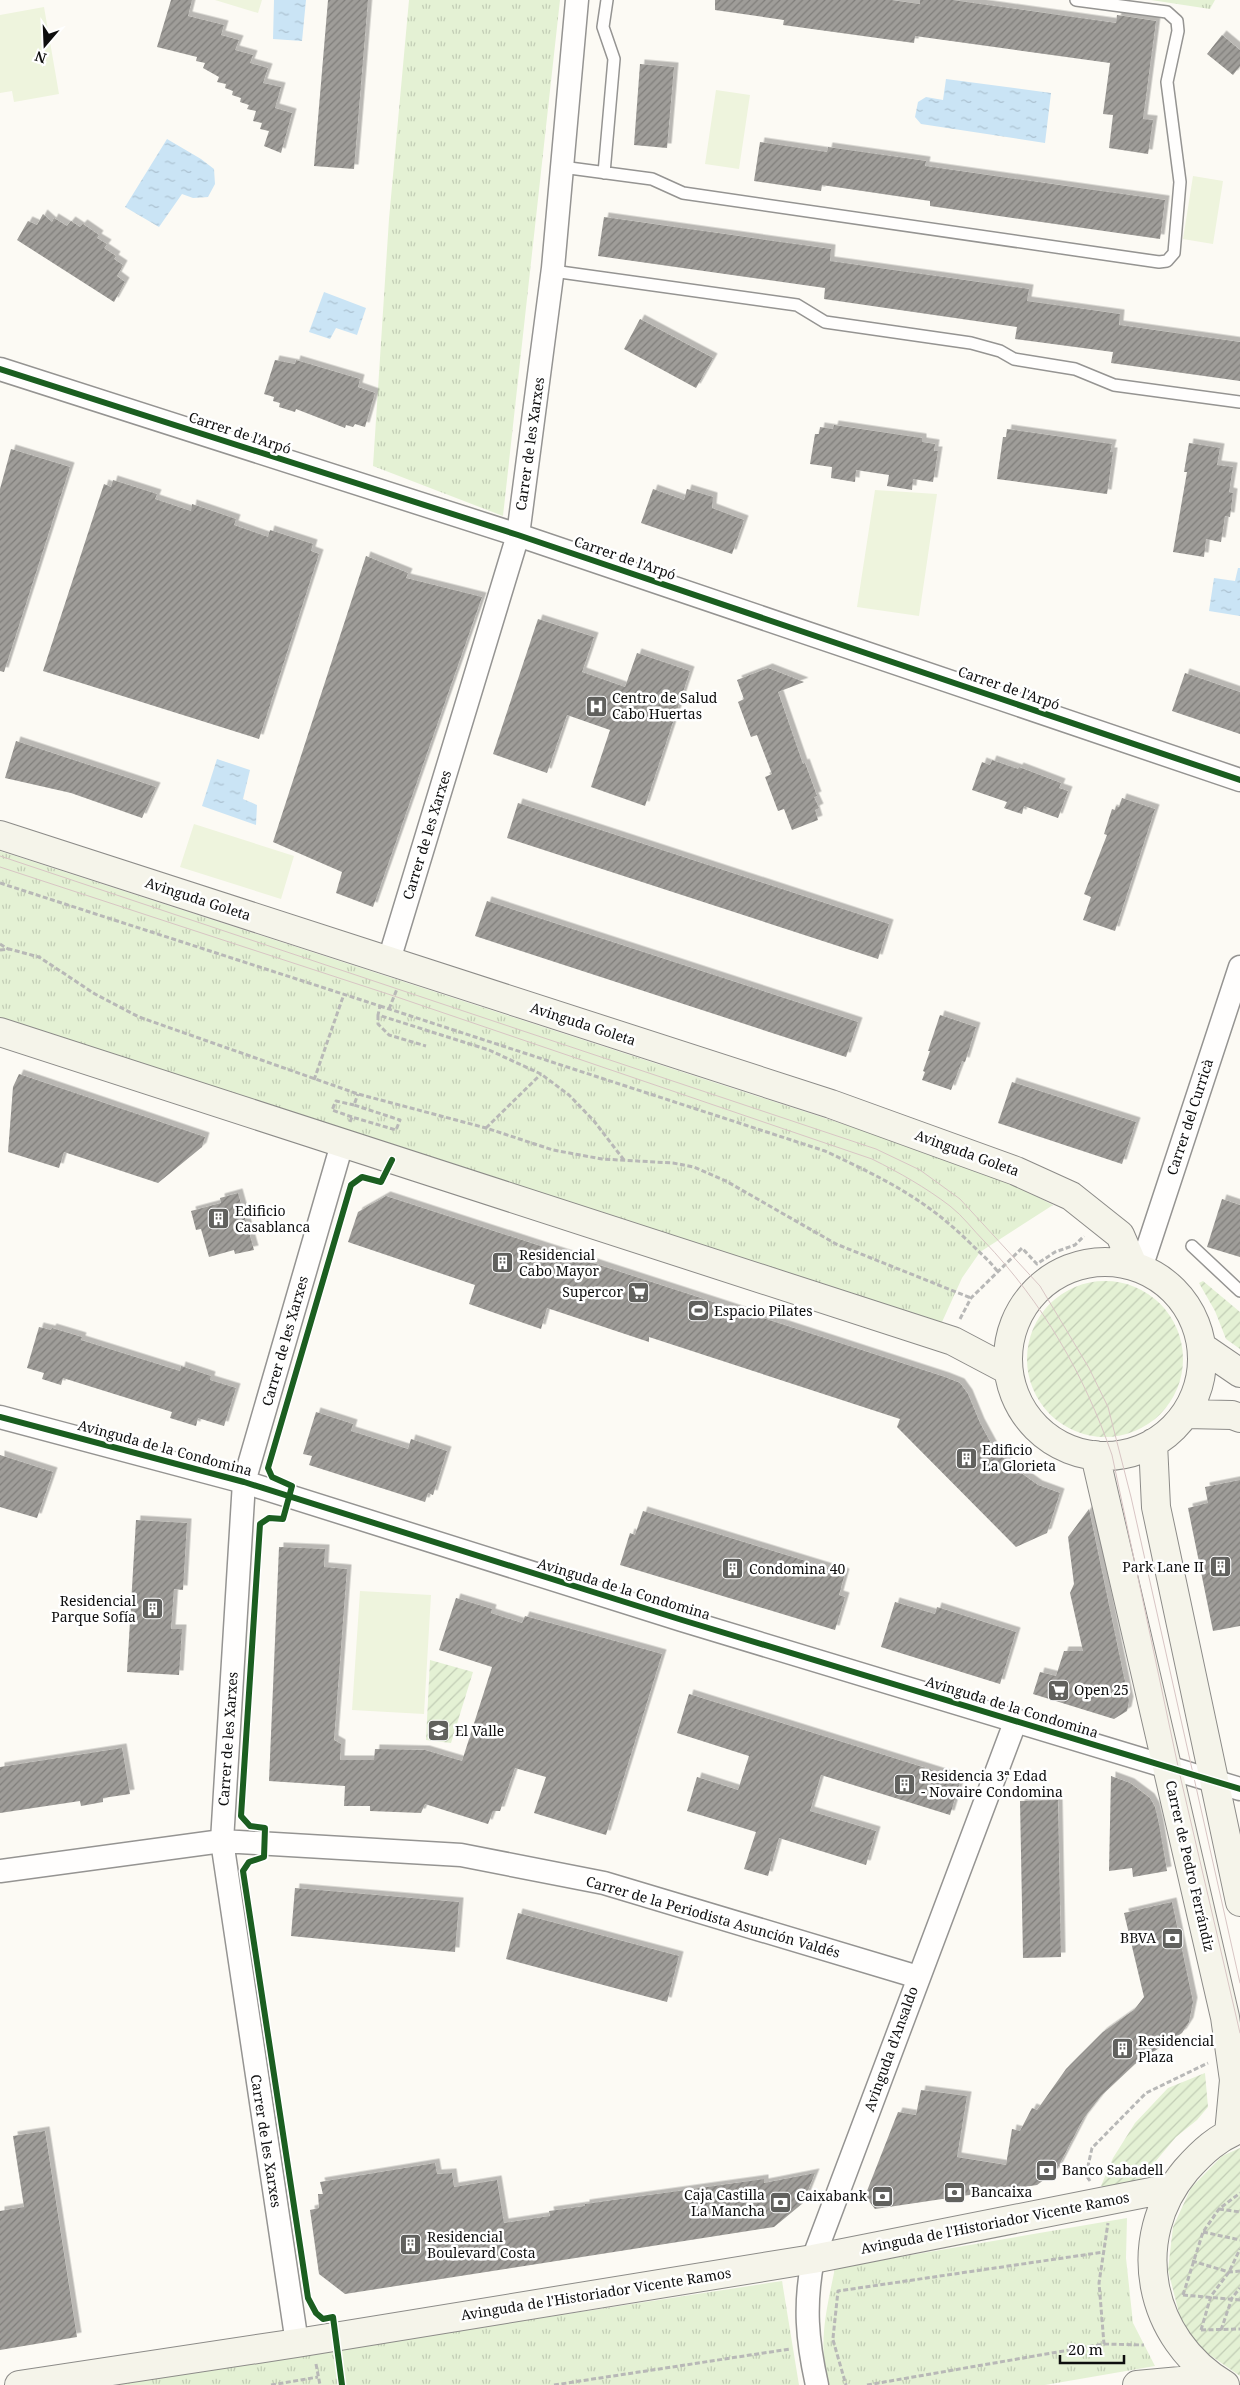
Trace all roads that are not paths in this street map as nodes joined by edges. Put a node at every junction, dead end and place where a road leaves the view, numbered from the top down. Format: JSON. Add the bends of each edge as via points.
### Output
{"nodes":[{"id":1,"x":577,"y":0,"type":"edge"},
{"id":2,"x":607,"y":0,"type":"edge"},
{"id":3,"x":1076,"y":0,"type":"edge"},
{"id":4,"x":562,"y":167,"type":"junction"},
{"id":5,"x":604,"y":173,"type":"junction"},
{"id":6,"x":552,"y":271,"type":"junction"},
{"id":7,"x":0,"y":369,"type":"edge"},
{"id":8,"x":1240,"y":402,"type":"edge"},
{"id":9,"x":518,"y":535,"type":"junction"},
{"id":10,"x":1240,"y":780,"type":"edge"},
{"id":11,"x":0,"y":834,"type":"edge"},
{"id":12,"x":1240,"y":966,"type":"edge"},
{"id":13,"x":394,"y":972,"type":"junction"},
{"id":14,"x":0,"y":1032,"type":"edge"},
{"id":15,"x":345,"y":1136,"type":"junction"},
{"id":16,"x":1192,"y":1246,"type":"dead end"},
{"id":17,"x":1137,"y":1267,"type":"junction"},
{"id":18,"x":1240,"y":1291,"type":"edge"},
{"id":19,"x":1202,"y":1346,"type":"junction"},
{"id":20,"x":1006,"y":1369,"type":"junction"},
{"id":21,"x":1240,"y":1373,"type":"edge"},
{"id":22,"x":1186,"y":1414,"type":"junction"},
{"id":23,"x":0,"y":1417,"type":"edge"},
{"id":24,"x":1240,"y":1418,"type":"edge"},
{"id":25,"x":1153,"y":1444,"type":"junction"},
{"id":26,"x":1095,"y":1455,"type":"junction"},
{"id":27,"x":244,"y":1482,"type":"junction"},
{"id":28,"x":1016,"y":1720,"type":"junction"},
{"id":29,"x":1168,"y":1768,"type":"junction"},
{"id":30,"x":1228,"y":1785,"type":"edge"},
{"id":31,"x":222,"y":1841,"type":"junction"},
{"id":32,"x":0,"y":1871,"type":"edge"},
{"id":33,"x":1240,"y":1902,"type":"edge"},
{"id":34,"x":918,"y":1977,"type":"junction"},
{"id":35,"x":1234,"y":2131,"type":"edge"},
{"id":36,"x":1171,"y":2188,"type":"junction"},
{"id":37,"x":813,"y":2259,"type":"junction"},
{"id":38,"x":297,"y":2343,"type":"junction"},
{"id":39,"x":1219,"y":2382,"type":"edge"},
{"id":40,"x":19,"y":2385,"type":"edge"},
{"id":41,"x":817,"y":2385,"type":"edge"},
{"id":42,"x":1137,"y":2385,"type":"edge"}],
"edges":[{"from":1,"to":4,"type":"street","name":"Carrer de les Xarxes"},
{"from":2,"to":5,"type":"lane","via":[[603,27],[614,59]]},
{"from":3,"to":5,"type":"lane","via":[[1168,12],[1177,21],[1178,31],[1167,82],[1180,182],[1174,253],[1167,261],[683,193],[652,179]]},
{"from":4,"to":5,"type":"lane"},
{"from":4,"to":6,"type":"street","name":"Carrer de les Xarxes"},
{"from":6,"to":8,"type":"lane","via":[[797,305],[825,322],[970,344],[1000,351],[1014,359],[1075,369],[1114,385]]},
{"from":6,"to":9,"type":"street","name":"Carrer de les Xarxes"},
{"from":7,"to":9,"type":"street","name":"Carrer de l'Arpó"},
{"from":9,"to":10,"type":"street","name":"Carrer de l'Arpó"},
{"from":9,"to":13,"type":"street","name":"Carrer de les Xarxes"},
{"from":11,"to":13,"type":"main road","name":"Avinguda Goleta"},
{"from":12,"to":17,"type":"street","name":"Carrer del Curricà"},
{"from":13,"to":17,"type":"main road","name":"Avinguda Goleta","via":[[831,1104],[1016,1171],[1071,1196],[1120,1234]]},
{"from":14,"to":15,"type":"main road"},
{"from":15,"to":20,"type":"main road","via":[[953,1341]]},
{"from":15,"to":27,"type":"street","name":"Carrer de les Xarxes"},
{"from":16,"to":18,"type":"lane"},
{"from":17,"to":19,"type":"main road","via":[[1167,1284],[1188,1308]]},
{"from":17,"to":20,"type":"main road","via":[[1096,1262],[1058,1274],[1040,1286],[1018,1316],[1006,1340]]},
{"from":19,"to":21,"type":"main road"},
{"from":19,"to":22,"type":"main road","via":[[1200,1381]]},
{"from":20,"to":26,"type":"main road","via":[[1010,1389],[1041,1431],[1069,1448]]},
{"from":22,"to":24,"type":"main road"},
{"from":22,"to":25,"type":"main road"},
{"from":23,"to":27,"type":"street","name":"Avinguda de la Condomina"},
{"from":25,"to":26,"type":"main road","via":[[1122,1454]]},
{"from":25,"to":30,"type":"main road","via":[[1156,1507]]},
{"from":26,"to":29,"type":"main road","name":"Carrer de Pedro Ferrándiz"},
{"from":27,"to":28,"type":"street","name":"Avinguda de la Condomina","via":[[672,1617]]},
{"from":27,"to":31,"type":"street","name":"Carrer de les Xarxes"},
{"from":28,"to":29,"type":"street","name":"Avinguda de la Condomina"},
{"from":28,"to":34,"type":"street","name":"Avinguda d'Ansaldo"},
{"from":29,"to":30,"type":"street","name":"Avinguda de la Condomina"},
{"from":29,"to":35,"type":"main road","name":"Carrer de Pedro Ferrándiz","via":[[1225,2017],[1234,2080]]},
{"from":30,"to":33,"type":"main road"},
{"from":31,"to":32,"type":"street","name":"Carrer de la Periodista Asunción Valdés"},
{"from":31,"to":34,"type":"street","name":"Carrer de la Periodista Asunción Valdés","via":[[461,1855],[585,1879]]},
{"from":31,"to":38,"type":"street","name":"Carrer de les Xarxes"},
{"from":34,"to":37,"type":"street","name":"Avinguda d'Ansaldo"},
{"from":35,"to":36,"type":"main road","via":[[1202,2151]]},
{"from":36,"to":37,"type":"main road","name":"Avinguda de l'Historiador Vicente Ramos"},
{"from":36,"to":39,"type":"main road","via":[[1154,2233],[1152,2268],[1161,2311],[1186,2353]]},
{"from":37,"to":38,"type":"main road","name":"Avinguda de l'Historiador Vicente Ramos"},
{"from":37,"to":41,"type":"street","name":"Avinguda d'Ansaldo","via":[[807,2289],[808,2346]]},
{"from":38,"to":40,"type":"main road","name":"Avinguda de l'Historiador Vicente Ramos"},
{"from":39,"to":42,"type":"main road"}]}
